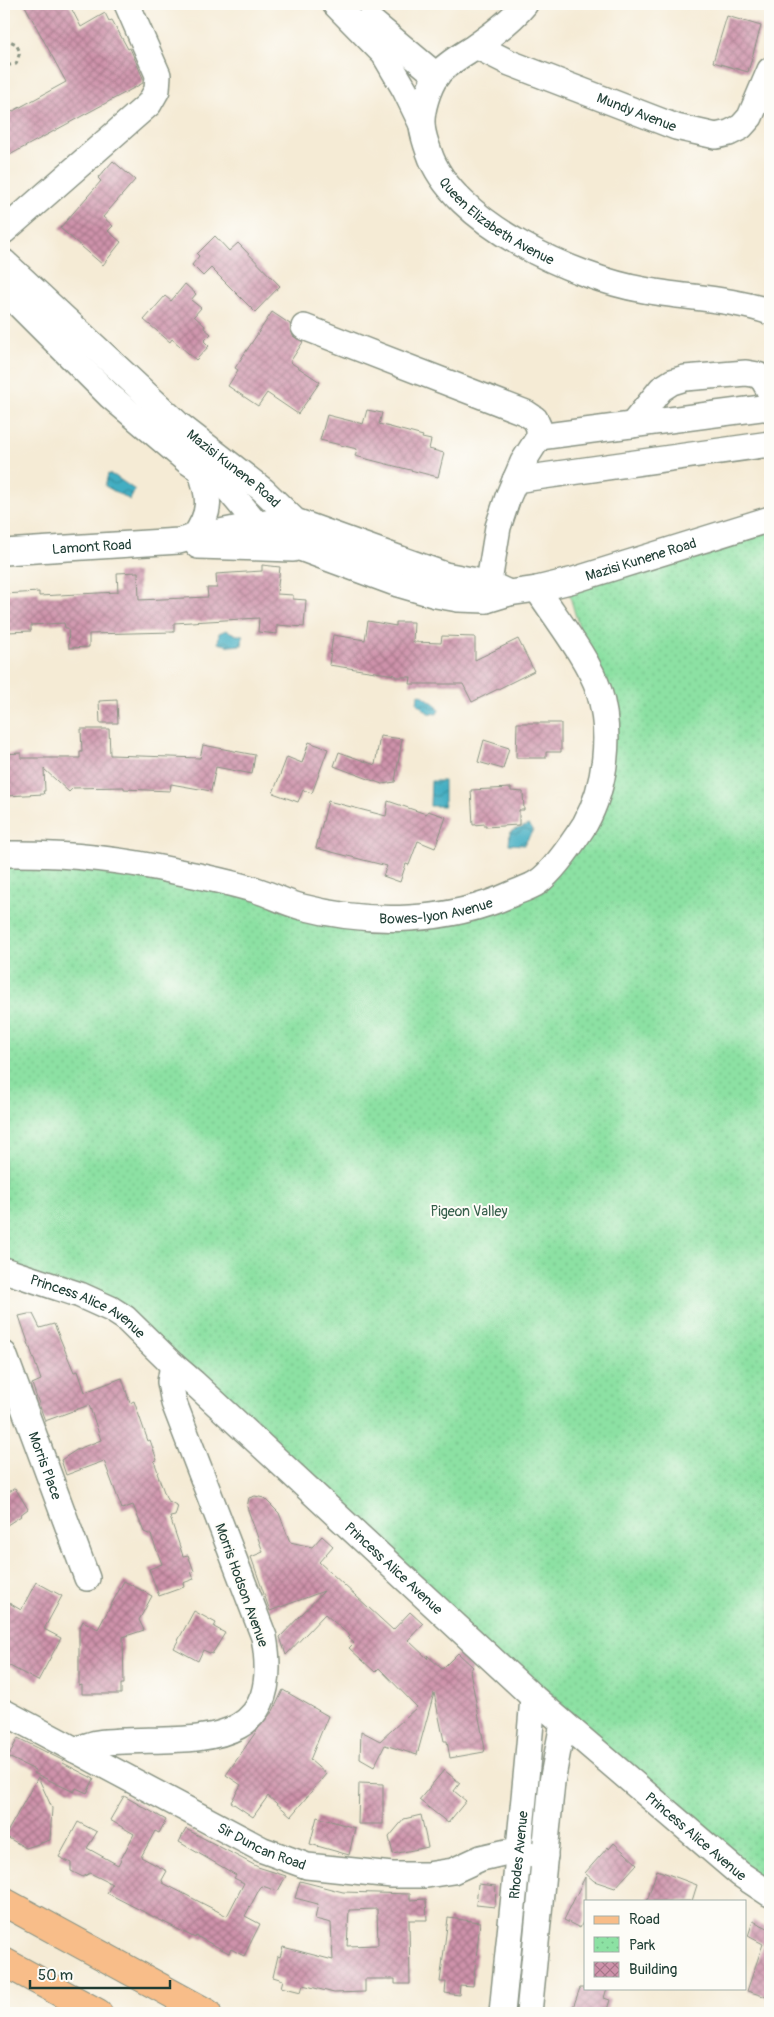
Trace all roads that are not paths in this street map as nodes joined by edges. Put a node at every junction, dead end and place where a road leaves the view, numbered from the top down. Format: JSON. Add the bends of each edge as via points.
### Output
{"nodes":[{"id":1,"x":127,"y":4,"type":"edge"},
{"id":2,"x":335,"y":4,"type":"edge"},
{"id":3,"x":355,"y":4,"type":"edge"},
{"id":4,"x":525,"y":4,"type":"edge"},
{"id":5,"x":476,"y":46,"type":"junction"},
{"id":6,"x":770,"y":70,"type":"edge"},
{"id":7,"x":437,"y":76,"type":"junction"},
{"id":8,"x":422,"y":126,"type":"junction"},
{"id":9,"x":4,"y":231,"type":"edge"},
{"id":10,"x":4,"y":262,"type":"edge"},
{"id":11,"x":4,"y":290,"type":"edge"},
{"id":12,"x":770,"y":312,"type":"edge"},
{"id":13,"x":304,"y":327,"type":"dead end"},
{"id":14,"x":67,"y":336,"type":"junction"},
{"id":15,"x":129,"y":377,"type":"junction"},
{"id":16,"x":770,"y":392,"type":"edge"},
{"id":17,"x":110,"y":396,"type":"junction"},
{"id":18,"x":770,"y":407,"type":"edge"},
{"id":19,"x":632,"y":425,"type":"junction"},
{"id":20,"x":170,"y":433,"type":"junction"},
{"id":21,"x":539,"y":437,"type":"junction"},
{"id":22,"x":770,"y":444,"type":"edge"},
{"id":23,"x":200,"y":470,"type":"junction"},
{"id":24,"x":515,"y":480,"type":"junction"},
{"id":25,"x":770,"y":519,"type":"edge"},
{"id":26,"x":295,"y":521,"type":"junction"},
{"id":27,"x":258,"y":524,"type":"junction"},
{"id":28,"x":186,"y":539,"type":"junction"},
{"id":29,"x":303,"y":549,"type":"junction"},
{"id":30,"x":4,"y":552,"type":"edge"},
{"id":31,"x":537,"y":590,"type":"junction"},
{"id":32,"x":494,"y":592,"type":"junction"},
{"id":33,"x":4,"y":854,"type":"edge"},
{"id":34,"x":4,"y":1270,"type":"edge"},
{"id":35,"x":4,"y":1354,"type":"edge"},
{"id":36,"x":173,"y":1365,"type":"junction"},
{"id":37,"x":86,"y":1578,"type":"dead end"},
{"id":38,"x":533,"y":1697,"type":"junction"},
{"id":39,"x":4,"y":1712,"type":"edge"},
{"id":40,"x":563,"y":1723,"type":"junction"},
{"id":41,"x":75,"y":1750,"type":"junction"},
{"id":42,"x":517,"y":1853,"type":"junction"},
{"id":43,"x":545,"y":1856,"type":"junction"},
{"id":44,"x":770,"y":1894,"type":"edge"},
{"id":45,"x":6,"y":1907,"type":"edge"},
{"id":46,"x":4,"y":1962,"type":"edge"},
{"id":47,"x":98,"y":2013,"type":"edge"},
{"id":48,"x":207,"y":2013,"type":"edge"},
{"id":49,"x":502,"y":2013,"type":"edge"},
{"id":50,"x":528,"y":2013,"type":"edge"}],
"edges":[{"from":1,"to":9,"type":"street","via":[[158,75],[157,90],[149,104]]},
{"from":2,"to":8,"type":"street","via":[[384,54]]},
{"from":3,"to":7,"type":"street"},
{"from":4,"to":5,"type":"street","name":"Queen Elizabeth Avenue"},
{"from":5,"to":6,"type":"street","name":"Mundy Avenue","via":[[510,63],[676,127],[716,136],[741,127],[750,117]]},
{"from":5,"to":7,"type":"street","name":"Queen Elizabeth Avenue"},
{"from":7,"to":8,"type":"street","name":"Queen Elizabeth Avenue","via":[[428,95]]},
{"from":8,"to":12,"type":"street","name":"Queen Elizabeth Avenue","via":[[433,164],[454,192],[500,231],[546,257],[599,279],[642,290]]},
{"from":10,"to":14,"type":"street","name":"Mazisi Kunene Road"},
{"from":11,"to":14,"type":"street","name":"Mazisi Kunene Road"},
{"from":13,"to":21,"type":"street","via":[[526,413],[535,419]]},
{"from":14,"to":15,"type":"street","name":"Mazisi Kunene Road"},
{"from":14,"to":17,"type":"street","name":"Mazisi Kunene Road"},
{"from":15,"to":17,"type":"street"},
{"from":15,"to":20,"type":"street","name":"Mazisi Kunene Road"},
{"from":16,"to":19,"type":"street","via":[[758,375],[746,373],[685,378],[661,389]]},
{"from":17,"to":20,"type":"street","name":"Mazisi Kunene Road"},
{"from":18,"to":19,"type":"street"},
{"from":19,"to":21,"type":"street"},
{"from":20,"to":23,"type":"street","name":"Mazisi Kunene Road","via":[[187,461]]},
{"from":20,"to":26,"type":"street","name":"Mazisi Kunene Road","via":[[263,490]]},
{"from":21,"to":24,"type":"street"},
{"from":22,"to":24,"type":"street"},
{"from":23,"to":27,"type":"street","name":"Mazisi Kunene Road","via":[[226,487]]},
{"from":23,"to":28,"type":"street","via":[[208,490],[208,505],[205,518]]},
{"from":24,"to":32,"type":"street","via":[[498,527]]},
{"from":25,"to":31,"type":"street","name":"Mazisi Kunene Road"},
{"from":26,"to":27,"type":"street","name":"Lamont Road"},
{"from":26,"to":32,"type":"street","name":"Mazisi Kunene Road"},
{"from":27,"to":28,"type":"street","name":"Lamont Road"},
{"from":27,"to":29,"type":"street","name":"Mazisi Kunene Road","via":[[272,535]]},
{"from":28,"to":29,"type":"street","name":"Lamont Road","via":[[194,546]]},
{"from":28,"to":30,"type":"street","name":"Lamont Road"},
{"from":29,"to":32,"type":"street","name":"Mazisi Kunene Road","via":[[407,587],[458,598]]},
{"from":31,"to":32,"type":"street","name":"Mazisi Kunene Road"},
{"from":31,"to":33,"type":"street","name":"Bowes-lyon Avenue","via":[[582,656],[599,690],[606,730],[603,772],[591,812],[572,846],[538,882],[491,904],[442,916],[346,916],[301,907],[258,891],[177,871],[111,860]]},
{"from":34,"to":36,"type":"street","name":"Princess Alice Avenue","via":[[80,1295],[111,1309],[125,1318]]},
{"from":35,"to":37,"type":"street","name":"Morris Place"},
{"from":36,"to":38,"type":"street","name":"Princess Alice Avenue"},
{"from":36,"to":41,"type":"street","name":"Morris Hodson Avenue","via":[[170,1382],[174,1403],[264,1637],[268,1662],[265,1695],[251,1718],[222,1734],[189,1740],[96,1744]]},
{"from":38,"to":40,"type":"street","name":"Princess Alice Avenue"},
{"from":38,"to":42,"type":"street","name":"Rhodes Avenue"},
{"from":39,"to":41,"type":"street","name":"Sir Duncan Road"},
{"from":40,"to":43,"type":"street","name":"Rhodes Avenue","via":[[552,1782]]},
{"from":40,"to":44,"type":"street","name":"Princess Alice Avenue","via":[[740,1874]]},
{"from":41,"to":42,"type":"street","name":"Sir Duncan Road","via":[[263,1850],[307,1866],[392,1875],[427,1875],[453,1871],[496,1854]]},
{"from":42,"to":43,"type":"street","name":"Sir Duncan Road"},
{"from":42,"to":49,"type":"street","name":"Rhodes Avenue"},
{"from":43,"to":50,"type":"street","name":"Rhodes Avenue"},
{"from":45,"to":48,"type":"main road"},
{"from":46,"to":47,"type":"main road"}]}
